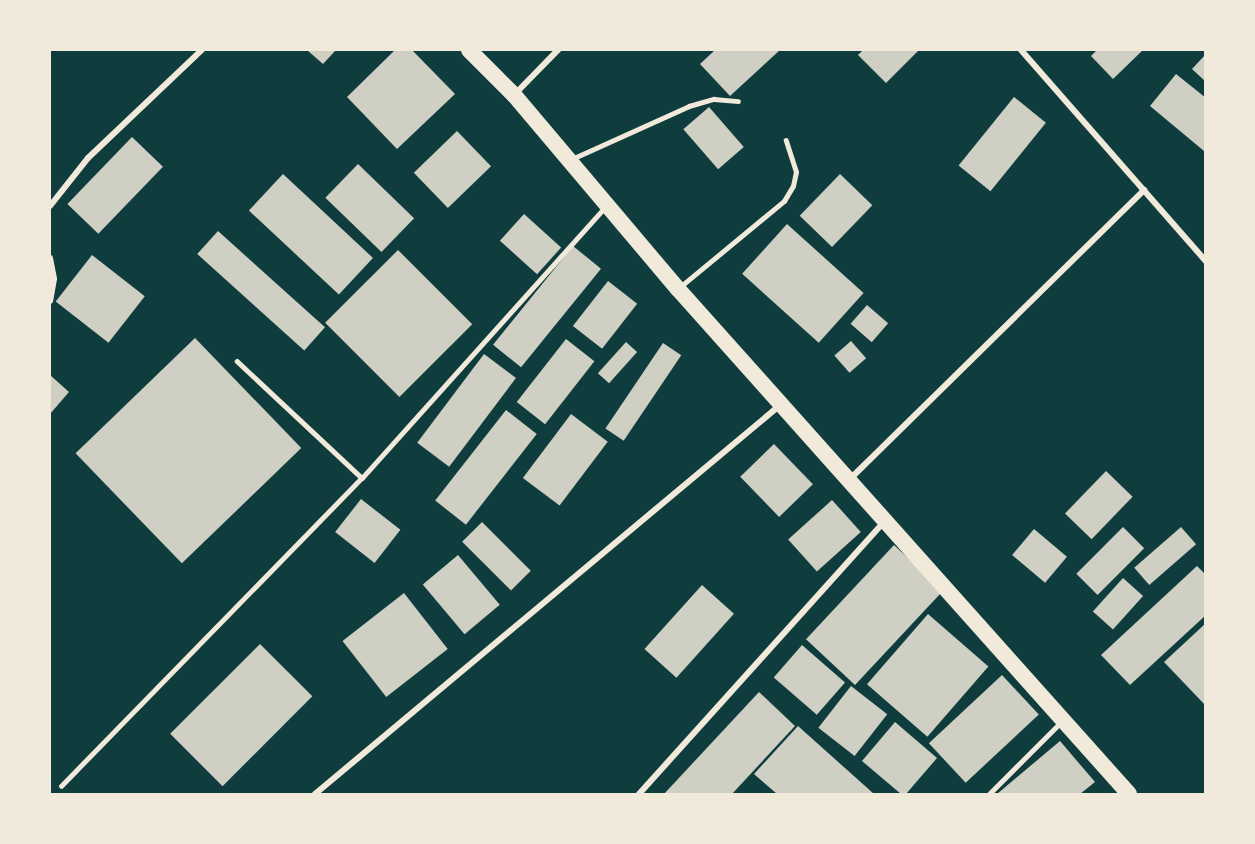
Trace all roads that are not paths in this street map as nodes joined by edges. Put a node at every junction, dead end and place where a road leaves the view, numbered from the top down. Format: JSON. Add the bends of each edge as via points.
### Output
{"nodes":[{"id":1,"x":202,"y":50,"type":"edge"},
{"id":2,"x":469,"y":50,"type":"edge"},
{"id":3,"x":558,"y":50,"type":"edge"},
{"id":4,"x":1021,"y":50,"type":"edge"},
{"id":5,"x":514,"y":95,"type":"junction"},
{"id":6,"x":738,"y":101,"type":"dead end"},
{"id":7,"x":786,"y":141,"type":"dead end"},
{"id":8,"x":568,"y":160,"type":"junction"},
{"id":9,"x":1144,"y":190,"type":"junction"},
{"id":10,"x":607,"y":205,"type":"junction"},
{"id":11,"x":50,"y":206,"type":"edge"},
{"id":12,"x":50,"y":258,"type":"edge"},
{"id":13,"x":1206,"y":261,"type":"edge"},
{"id":14,"x":678,"y":289,"type":"junction"},
{"id":15,"x":50,"y":301,"type":"edge"},
{"id":16,"x":237,"y":361,"type":"dead end"},
{"id":17,"x":781,"y":405,"type":"junction"},
{"id":18,"x":362,"y":478,"type":"junction"},
{"id":19,"x":849,"y":480,"type":"junction"},
{"id":20,"x":885,"y":521,"type":"junction"},
{"id":21,"x":1062,"y":721,"type":"junction"},
{"id":22,"x":61,"y":786,"type":"dead end"},
{"id":23,"x":315,"y":795,"type":"edge"},
{"id":24,"x":639,"y":795,"type":"edge"},
{"id":25,"x":989,"y":795,"type":"edge"},
{"id":26,"x":1129,"y":795,"type":"edge"}],
"edges":[{"from":1,"to":11,"type":"street","via":[[88,159]]},
{"from":2,"to":5,"type":"highway"},
{"from":3,"to":5,"type":"street"},
{"from":4,"to":9,"type":"street"},
{"from":5,"to":8,"type":"highway"},
{"from":6,"to":8,"type":"lane","via":[[714,99],[689,106]]},
{"from":7,"to":14,"type":"lane","via":[[796,172],[784,201]]},
{"from":8,"to":10,"type":"highway"},
{"from":9,"to":13,"type":"street"},
{"from":9,"to":19,"type":"street"},
{"from":10,"to":14,"type":"highway"},
{"from":10,"to":18,"type":"lane"},
{"from":12,"to":15,"type":"street","via":[[54,279]]},
{"from":14,"to":17,"type":"highway"},
{"from":16,"to":18,"type":"lane"},
{"from":17,"to":19,"type":"highway"},
{"from":17,"to":23,"type":"street"},
{"from":18,"to":22,"type":"lane"},
{"from":19,"to":20,"type":"highway"},
{"from":20,"to":21,"type":"highway"},
{"from":20,"to":24,"type":"street"},
{"from":21,"to":25,"type":"lane"},
{"from":21,"to":26,"type":"highway"}]}
